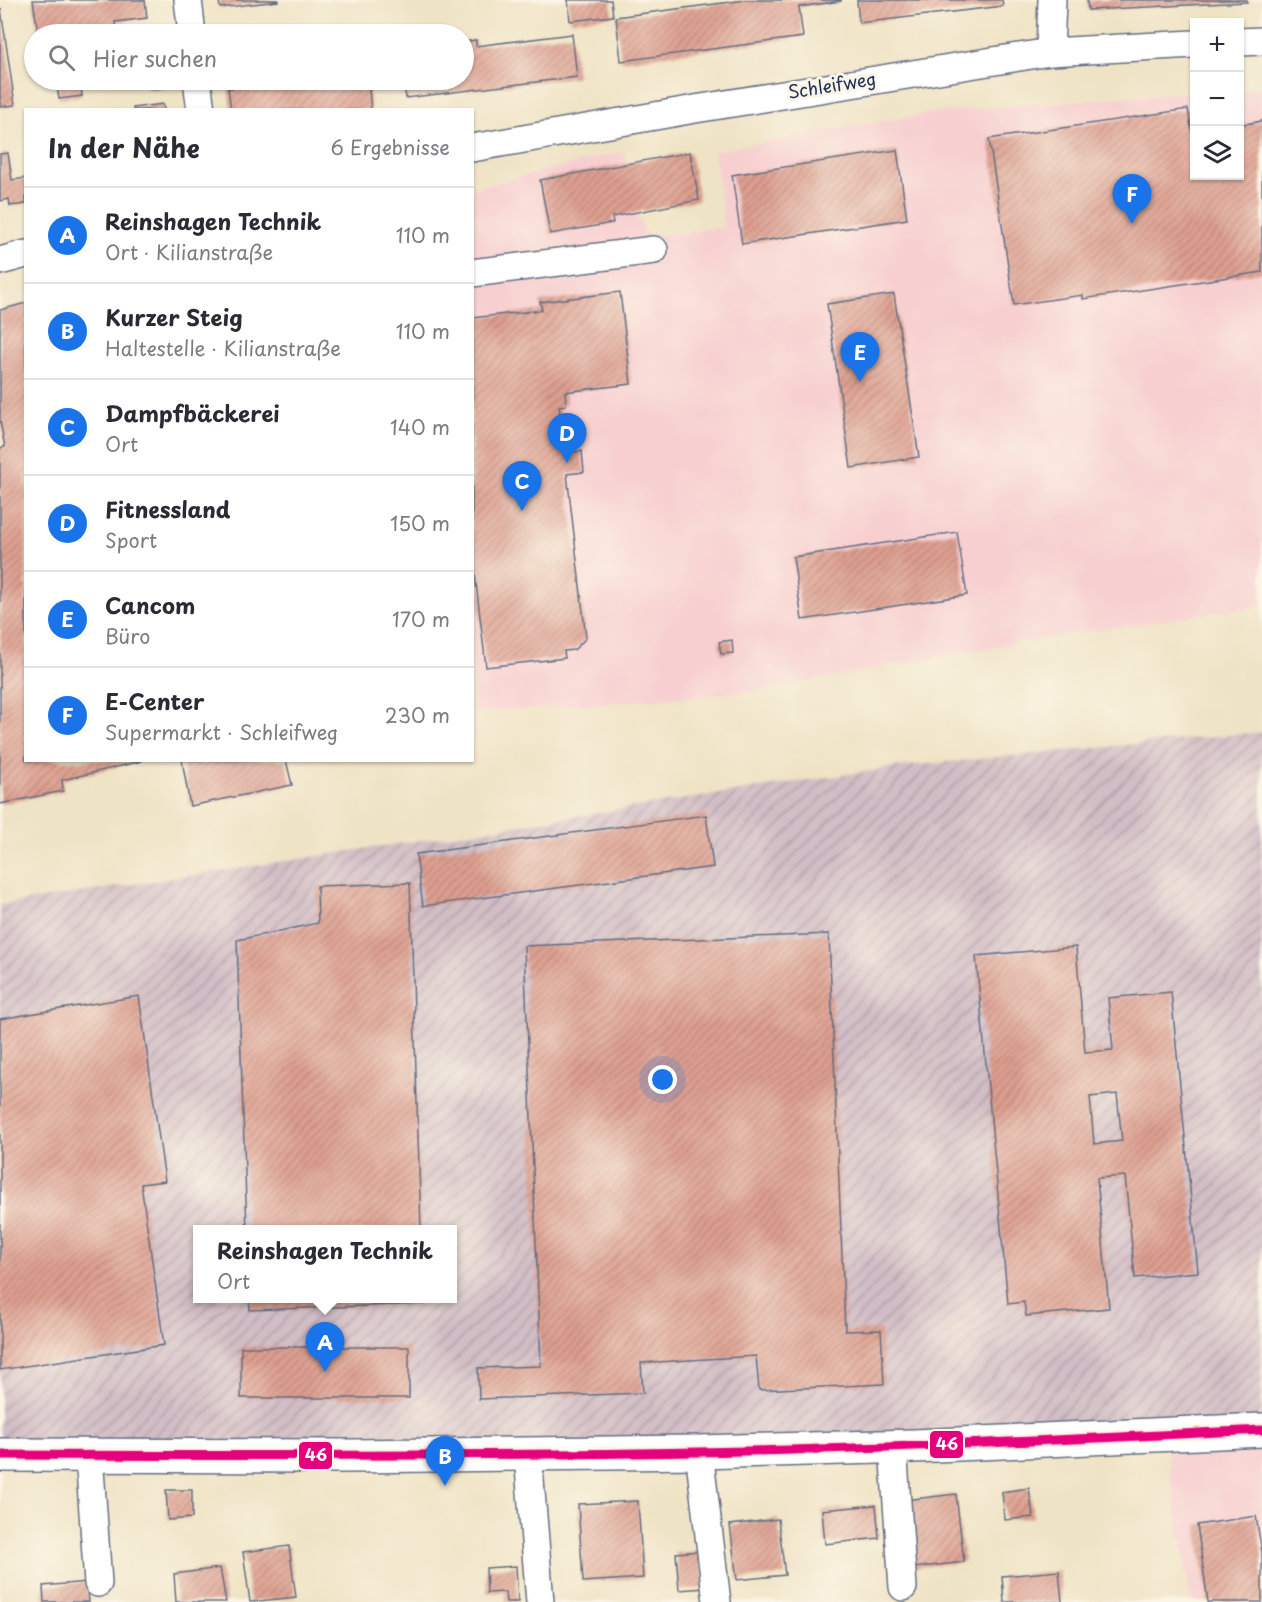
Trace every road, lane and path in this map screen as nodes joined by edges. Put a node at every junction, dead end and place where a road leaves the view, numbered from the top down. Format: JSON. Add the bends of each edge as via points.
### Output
{"nodes":[{"id":1,"x":188,"y":0,"type":"edge"},
{"id":2,"x":1052,"y":0,"type":"edge"},
{"id":3,"x":191,"y":24,"type":"edge"},
{"id":4,"x":1262,"y":41,"type":"edge"},
{"id":5,"x":1244,"y":42,"type":"edge"},
{"id":6,"x":1190,"y":44,"type":"edge"},
{"id":7,"x":1050,"y":52,"type":"junction"},
{"id":8,"x":198,"y":90,"type":"edge"},
{"id":9,"x":201,"y":108,"type":"edge"},
{"id":10,"x":474,"y":148,"type":"edge"},
{"id":11,"x":654,"y":250,"type":"dead end"},
{"id":12,"x":24,"y":255,"type":"edge"},
{"id":13,"x":0,"y":261,"type":"edge"},
{"id":14,"x":474,"y":273,"type":"edge"},
{"id":15,"x":1262,"y":1430,"type":"edge"},
{"id":16,"x":893,"y":1447,"type":"junction"},
{"id":17,"x":699,"y":1452,"type":"junction"},
{"id":18,"x":0,"y":1455,"type":"edge"},
{"id":19,"x":89,"y":1455,"type":"junction"},
{"id":20,"x":528,"y":1455,"type":"junction"},
{"id":21,"x":98,"y":1583,"type":"dead end"},
{"id":22,"x":903,"y":1587,"type":"dead end"},
{"id":23,"x":540,"y":1602,"type":"edge"},
{"id":24,"x":717,"y":1602,"type":"edge"}],
"edges":[{"from":1,"to":3,"type":"street"},
{"from":2,"to":7,"type":"street"},
{"from":4,"to":5,"type":"street"},
{"from":6,"to":7,"type":"street","name":"Schleifweg"},
{"from":7,"to":10,"type":"street","name":"Schleifweg"},
{"from":8,"to":9,"type":"street"},
{"from":11,"to":14,"type":"street"},
{"from":12,"to":13,"type":"street"},
{"from":15,"to":16,"type":"main road"},
{"from":16,"to":17,"type":"main road"},
{"from":16,"to":22,"type":"street"},
{"from":17,"to":20,"type":"main road"},
{"from":17,"to":24,"type":"street"},
{"from":18,"to":19,"type":"main road"},
{"from":19,"to":20,"type":"main road"},
{"from":19,"to":21,"type":"street"},
{"from":20,"to":23,"type":"street"}]}
